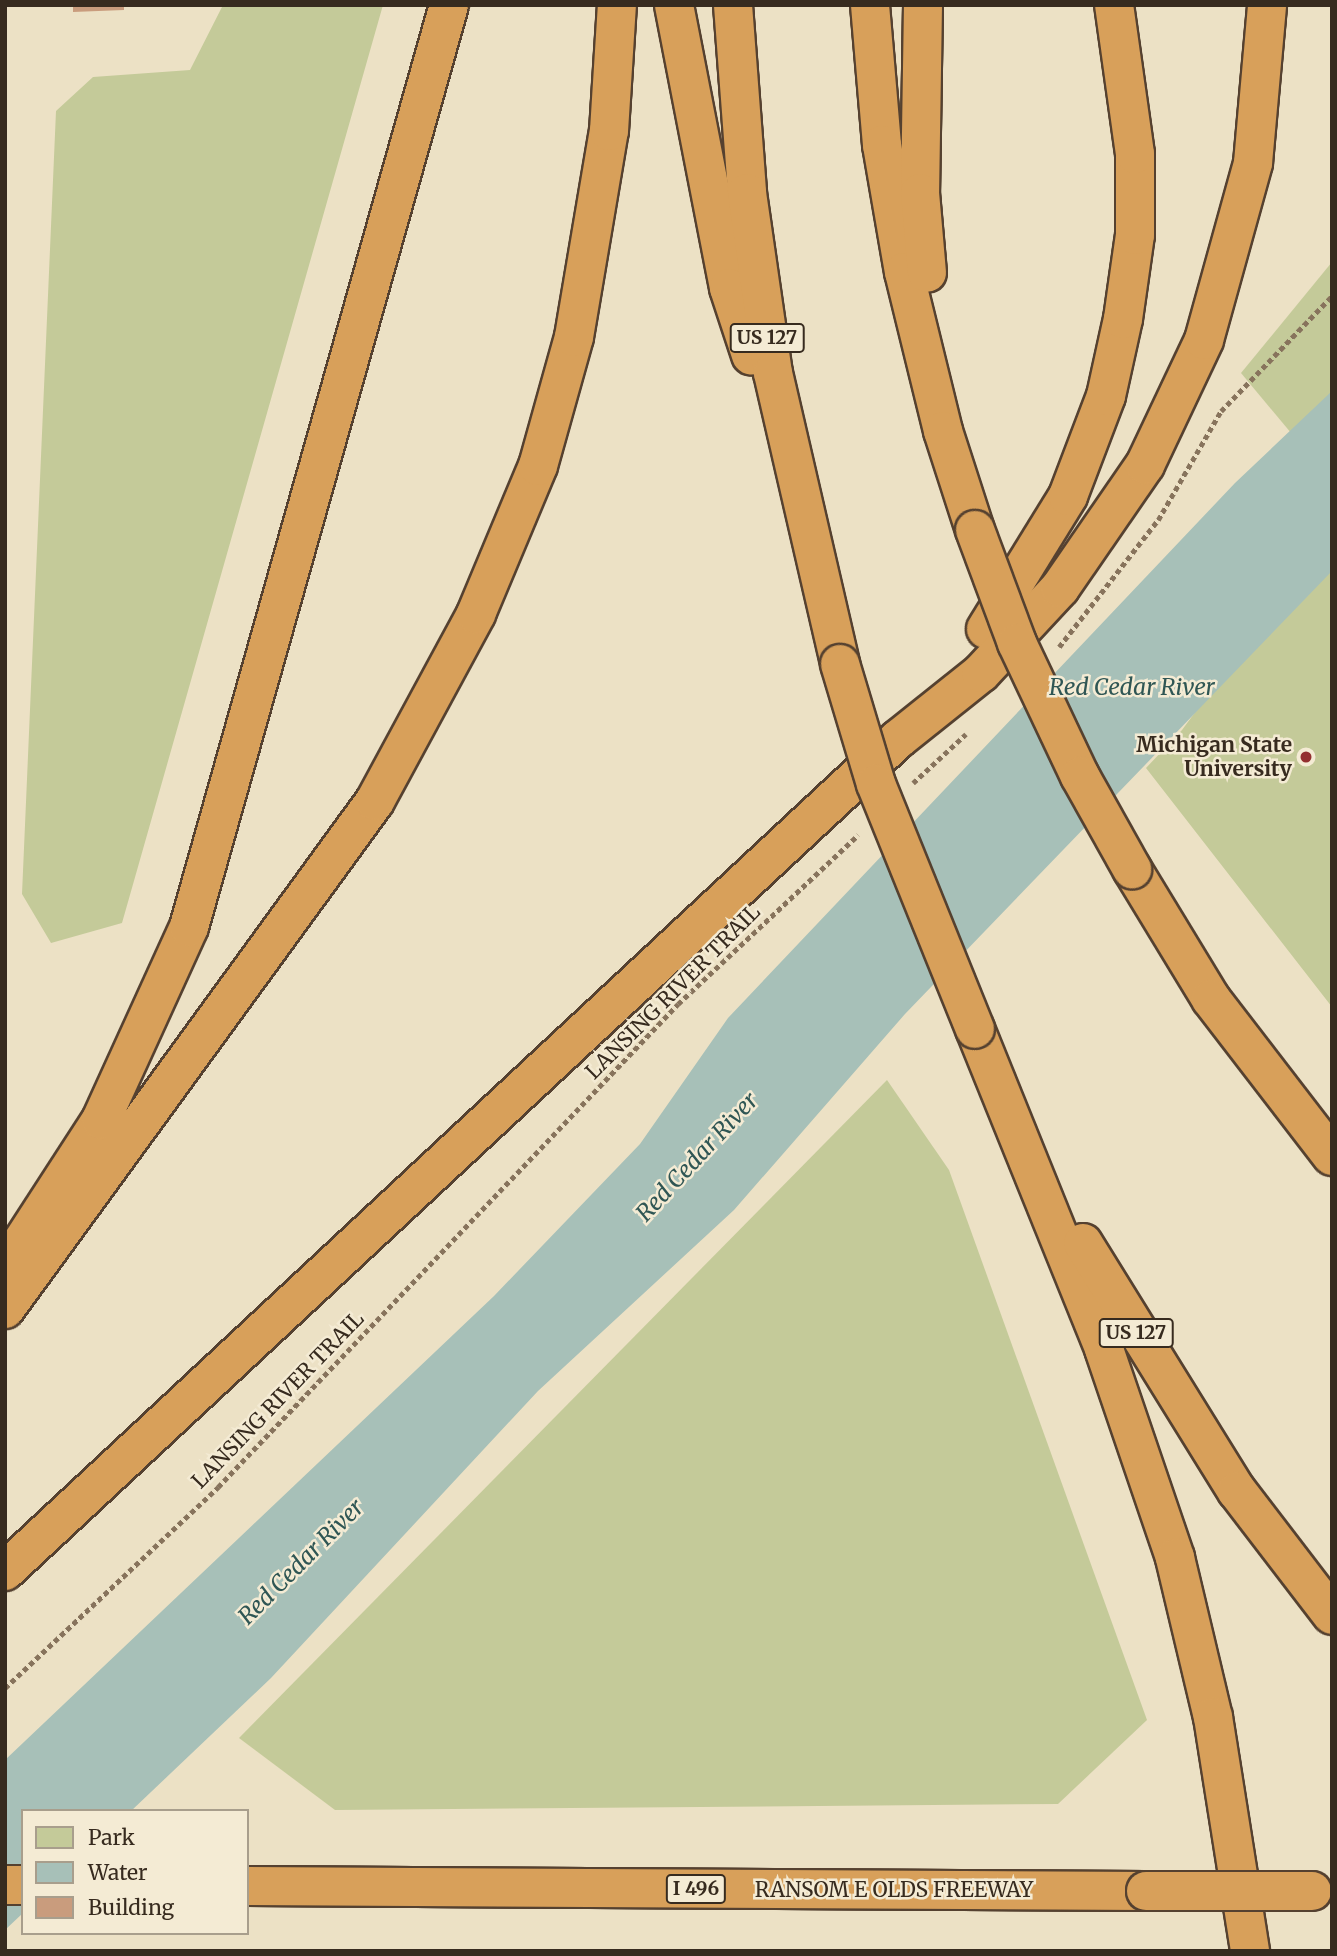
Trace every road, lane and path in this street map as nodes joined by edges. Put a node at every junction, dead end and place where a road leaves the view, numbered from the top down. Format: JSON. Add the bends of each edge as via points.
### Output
{"nodes":[{"id":1,"x":449,"y":5,"type":"edge"},
{"id":2,"x":617,"y":5,"type":"edge"},
{"id":3,"x":674,"y":5,"type":"edge"},
{"id":4,"x":733,"y":5,"type":"edge"},
{"id":5,"x":870,"y":5,"type":"edge"},
{"id":6,"x":923,"y":5,"type":"edge"},
{"id":7,"x":1114,"y":5,"type":"edge"},
{"id":8,"x":1267,"y":5,"type":"edge"},
{"id":9,"x":1332,"y":296,"type":"edge"},
{"id":10,"x":804,"y":525,"type":"junction"},
{"id":11,"x":975,"y":530,"type":"junction"},
{"id":12,"x":1048,"y":657,"type":"dead end"},
{"id":13,"x":968,"y":732,"type":"dead end"},
{"id":14,"x":897,"y":740,"type":"junction"},
{"id":15,"x":908,"y":788,"type":"dead end"},
{"id":16,"x":868,"y":826,"type":"dead end"},
{"id":17,"x":975,"y":1029,"type":"junction"},
{"id":18,"x":1332,"y":1156,"type":"edge"},
{"id":19,"x":5,"y":1268,"type":"edge"},
{"id":20,"x":5,"y":1309,"type":"edge"},
{"id":21,"x":5,"y":1571,"type":"edge"},
{"id":22,"x":1332,"y":1615,"type":"edge"},
{"id":23,"x":5,"y":1688,"type":"edge"},
{"id":24,"x":248,"y":1886,"type":"edge"},
{"id":25,"x":1322,"y":1891,"type":"edge"},
{"id":26,"x":1250,"y":1951,"type":"edge"}],
"edges":[{"from":1,"to":19,"type":"highway","via":[[189,927],[101,1120]]},
{"from":2,"to":20,"type":"highway","via":[[609,131],[574,337],[538,466],[476,614],[375,801]]},
{"from":3,"to":10,"type":"highway","via":[[729,288]]},
{"from":4,"to":10,"type":"highway","number":"US 127","via":[[753,240]]},
{"from":5,"to":11,"type":"highway","via":[[882,145],[904,272],[943,431]]},
{"from":6,"to":11,"type":"highway","via":[[918,99],[924,246]]},
{"from":7,"to":14,"type":"highway","via":[[1131,105],[1135,235],[1106,396],[1068,496],[1033,561]]},
{"from":8,"to":14,"type":"highway","via":[[1262,110],[1244,208],[1204,340],[1165,427],[1112,518],[1060,588],[981,673]]},
{"from":9,"to":12,"type":"path","via":[[1221,411],[1158,520],[1078,628]]},
{"from":10,"to":17,"type":"highway","number":"US 127","bridge":true,"via":[[876,784]]},
{"from":11,"to":18,"type":"highway","bridge":true,"via":[[1017,643],[1080,776],[1132,869],[1211,999]]},
{"from":13,"to":15,"type":"path"},
{"from":14,"to":21,"type":"highway"},
{"from":16,"to":23,"type":"path","name":"LANSING RIVER TRAIL","via":[[678,1004],[218,1487]]},
{"from":17,"to":22,"type":"highway","number":"US 127","via":[[1121,1309],[1237,1491]]},
{"from":17,"to":26,"type":"highway","via":[[1104,1349],[1175,1558],[1213,1717]]},
{"from":24,"to":25,"type":"highway","name":"RANSOM E OLDS FREEWAY","number":"I 496","bridge":true}]}
